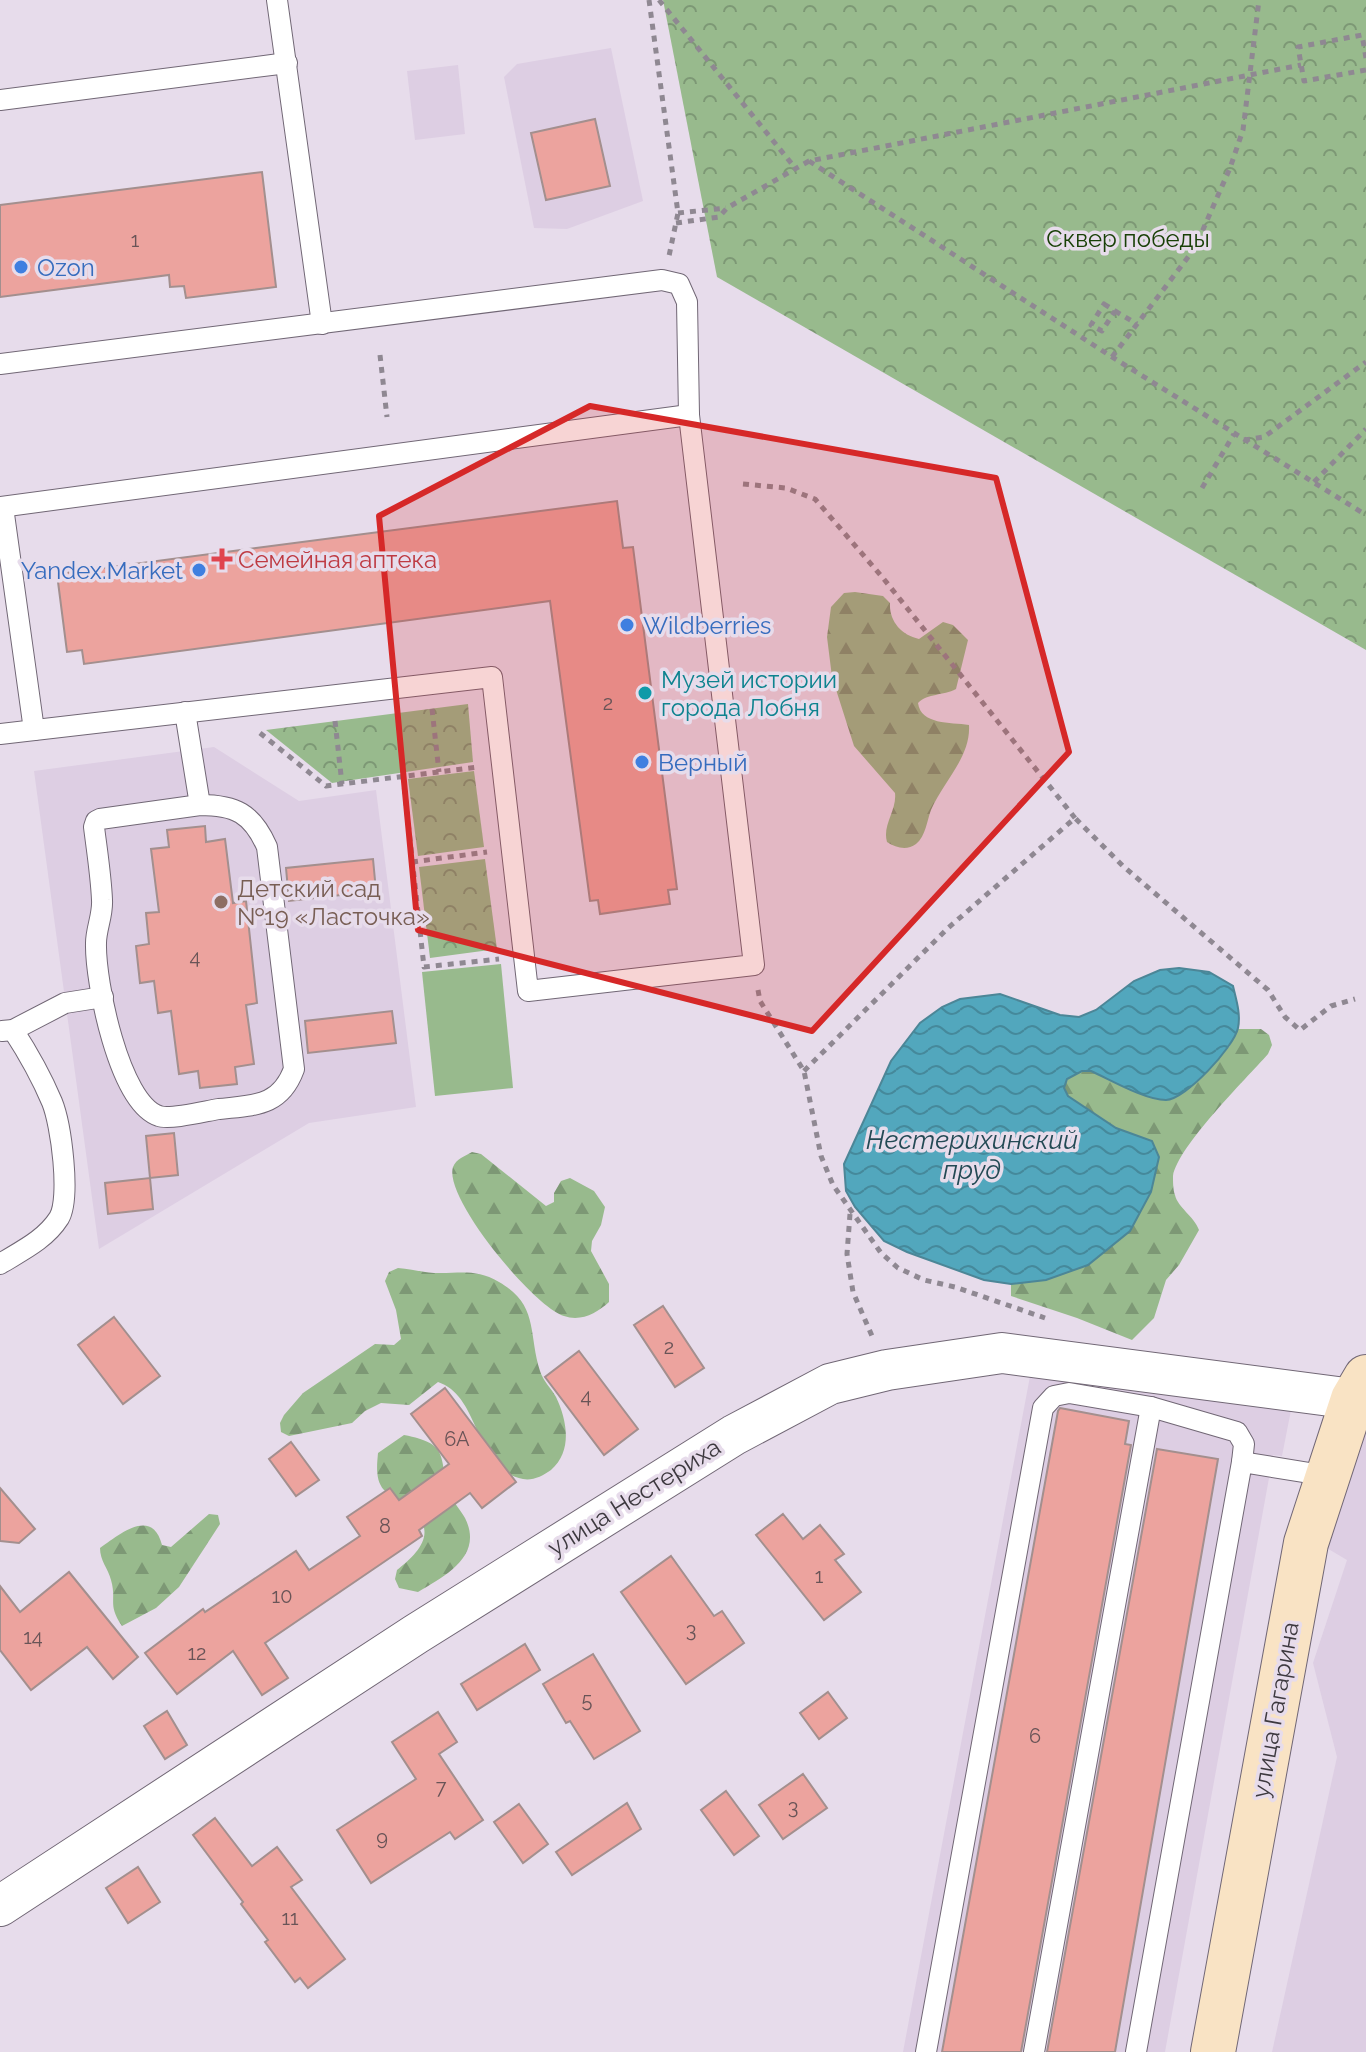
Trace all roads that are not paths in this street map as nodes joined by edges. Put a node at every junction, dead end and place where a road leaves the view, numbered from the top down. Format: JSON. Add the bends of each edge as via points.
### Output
{"nodes":[{"id":1,"x":277,"y":0,"type":"edge"},
{"id":2,"x":287,"y":63,"type":"junction"},
{"id":3,"x":0,"y":100,"type":"edge"},
{"id":4,"x":322,"y":324,"type":"junction"},
{"id":5,"x":0,"y":364,"type":"edge"},
{"id":6,"x":689,"y":415,"type":"junction"},
{"id":7,"x":1,"y":507,"type":"edge"},
{"id":8,"x":185,"y":712,"type":"junction"},
{"id":9,"x":34,"y":730,"type":"junction"},
{"id":10,"x":0,"y":734,"type":"edge"},
{"id":11,"x":200,"y":805,"type":"junction"},
{"id":12,"x":103,"y":997,"type":"junction"},
{"id":13,"x":6,"y":1031,"type":"edge"},
{"id":14,"x":0,"y":1264,"type":"edge"},
{"id":15,"x":1359,"y":1388,"type":"edge"},
{"id":16,"x":1151,"y":1407,"type":"junction"},
{"id":17,"x":1242,"y":1462,"type":"junction"},
{"id":18,"x":1328,"y":1476,"type":"junction"},
{"id":19,"x":0,"y":1906,"type":"edge"},
{"id":20,"x":926,"y":2052,"type":"edge"},
{"id":21,"x":1034,"y":2052,"type":"edge"},
{"id":22,"x":1136,"y":2052,"type":"edge"},
{"id":23,"x":1213,"y":2052,"type":"edge"}],
"edges":[{"from":1,"to":2,"type":"lane"},
{"from":2,"to":3,"type":"lane"},
{"from":2,"to":4,"type":"lane"},
{"from":4,"to":5,"type":"lane"},
{"from":4,"to":6,"type":"lane","via":[[662,280],[679,284],[687,302]]},
{"from":6,"to":7,"type":"lane"},
{"from":6,"to":8,"type":"lane","via":[[754,965],[528,991],[492,677]]},
{"from":7,"to":9,"type":"lane"},
{"from":8,"to":9,"type":"lane"},
{"from":8,"to":11,"type":"lane"},
{"from":9,"to":10,"type":"lane"},
{"from":11,"to":12,"type":"lane","via":[[96,821],[102,904],[95,942]]},
{"from":11,"to":12,"type":"lane","via":[[238,811],[260,831],[267,847],[294,1069],[289,1082],[263,1103],[160,1117],[139,1100],[123,1073]]},
{"from":12,"to":13,"type":"lane","via":[[65,1003]]},
{"from":13,"to":14,"type":"lane","via":[[34,1063],[53,1106],[66,1184],[61,1216],[42,1238]]},
{"from":15,"to":18,"type":"street","name":"улица Гагарина"},
{"from":15,"to":19,"type":"street","name":"улица Нестериха","via":[[1002,1353],[830,1384],[734,1435],[416,1634]]},
{"from":16,"to":17,"type":"lane","via":[[1237,1432],[1244,1444]]},
{"from":16,"to":20,"type":"lane","via":[[1069,1393],[1054,1396],[1043,1408]]},
{"from":16,"to":21,"type":"lane"},
{"from":17,"to":18,"type":"lane"},
{"from":17,"to":22,"type":"lane"},
{"from":18,"to":23,"type":"street","name":"улица Гагарина","via":[[1306,1543]]}]}
